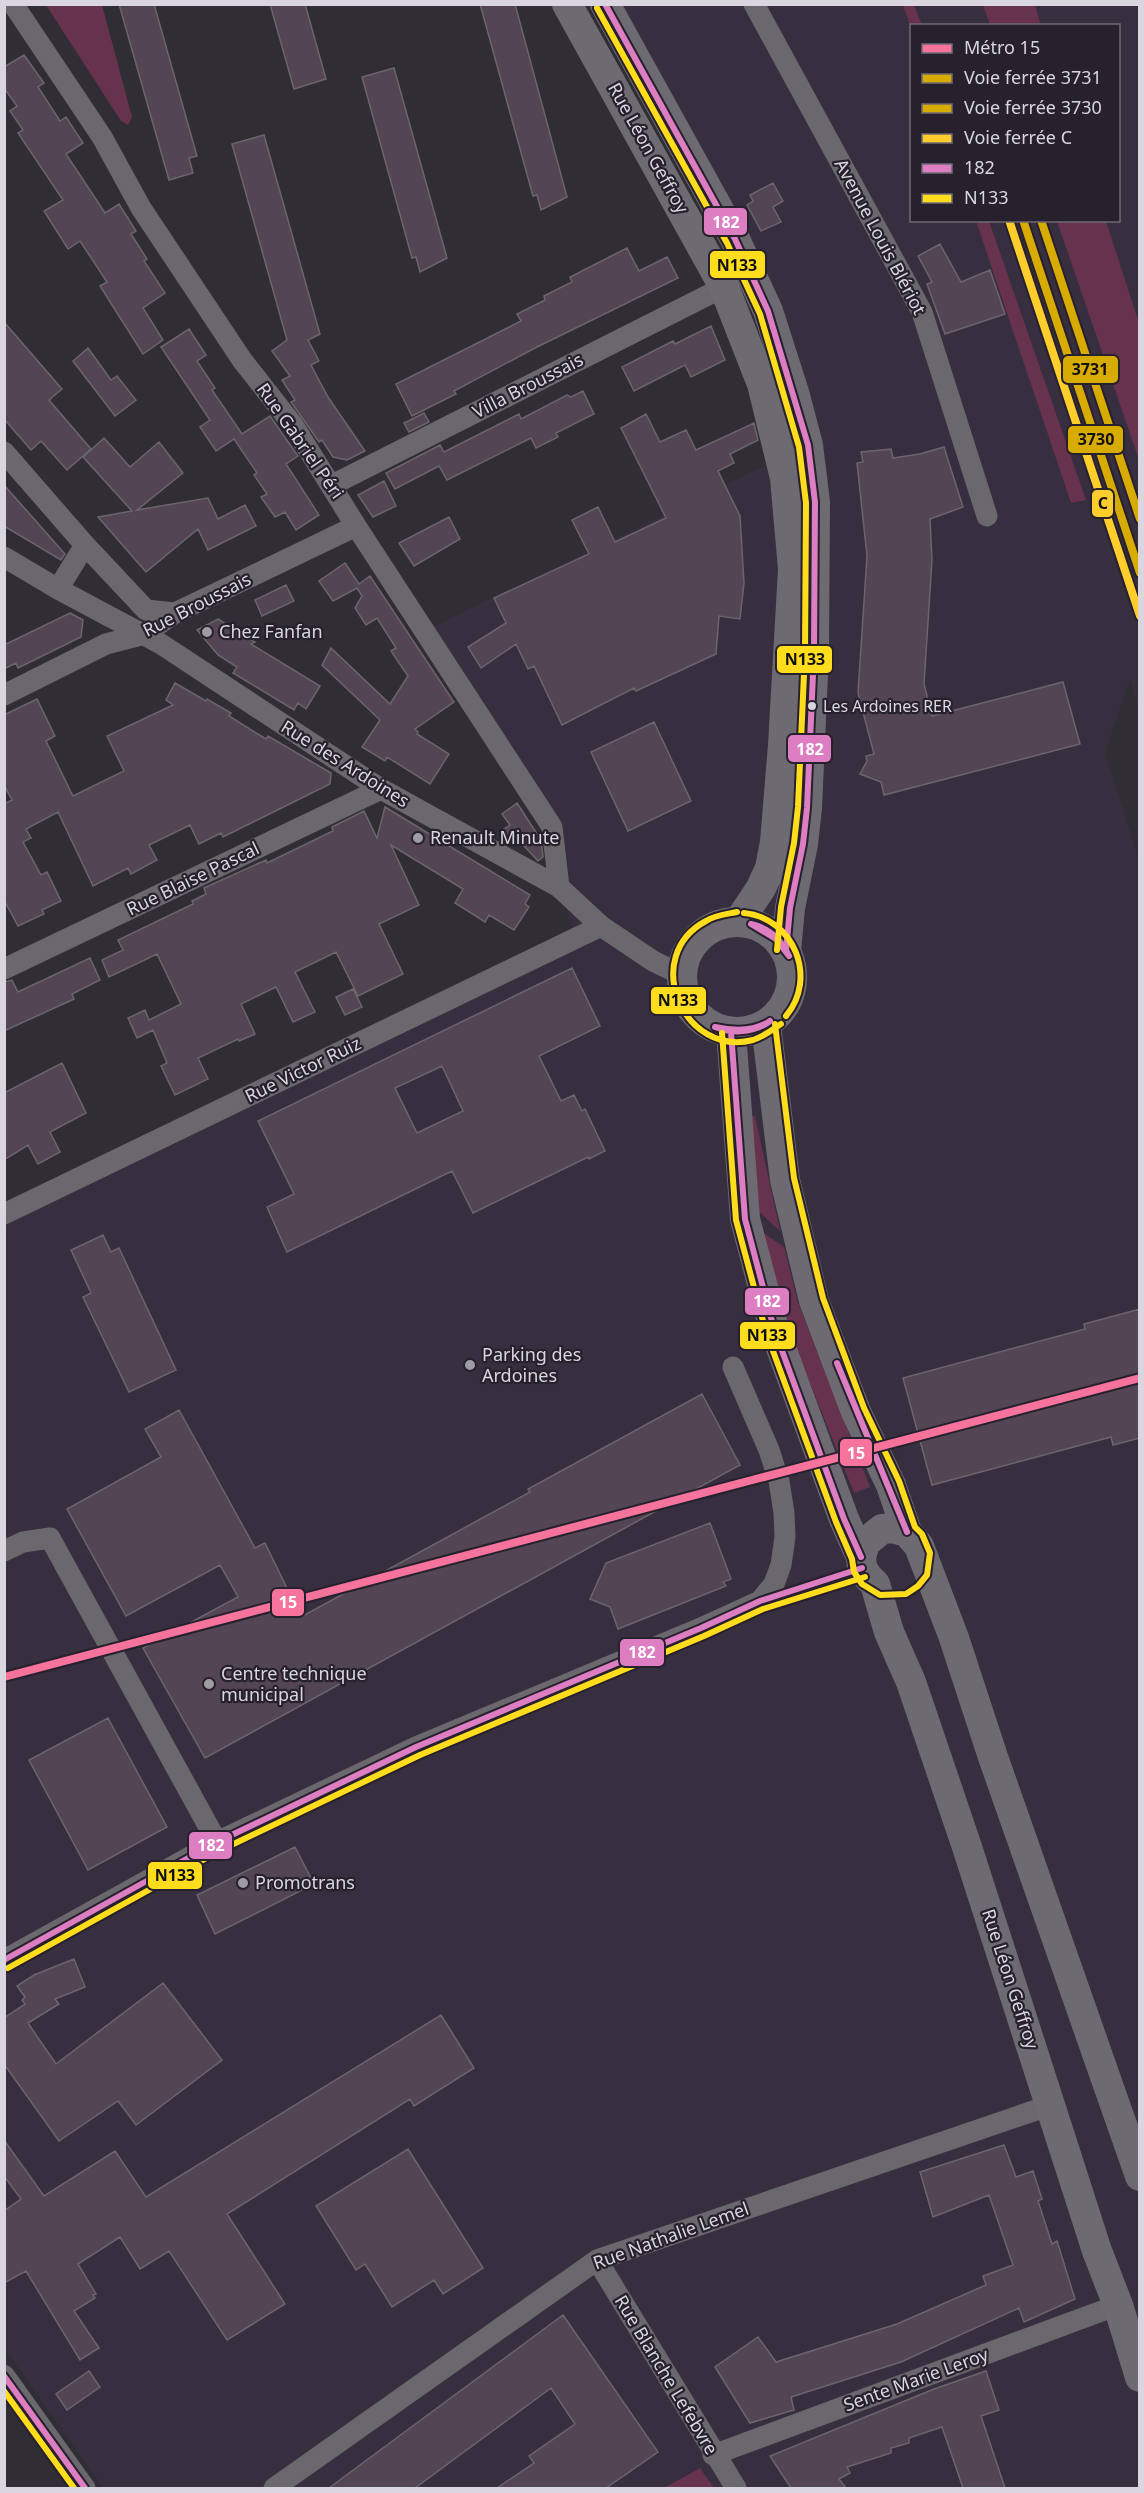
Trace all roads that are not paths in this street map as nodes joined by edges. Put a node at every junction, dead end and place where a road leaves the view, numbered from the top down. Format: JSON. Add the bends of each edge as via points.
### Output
{"nodes":[{"id":1,"x":13,"y":4,"type":"edge"},
{"id":2,"x":567,"y":4,"type":"edge"},
{"id":3,"x":605,"y":4,"type":"edge"},
{"id":4,"x":754,"y":4,"type":"edge"},
{"id":5,"x":724,"y":287,"type":"junction"},
{"id":6,"x":4,"y":452,"type":"edge"},
{"id":7,"x":332,"y":484,"type":"junction"},
{"id":8,"x":987,"y":516,"type":"dead end"},
{"id":9,"x":356,"y":526,"type":"junction"},
{"id":10,"x":85,"y":545,"type":"junction"},
{"id":11,"x":4,"y":556,"type":"edge"},
{"id":12,"x":58,"y":589,"type":"junction"},
{"id":13,"x":175,"y":613,"type":"junction"},
{"id":14,"x":144,"y":634,"type":"junction"},
{"id":15,"x":4,"y":695,"type":"edge"},
{"id":16,"x":381,"y":789,"type":"junction"},
{"id":17,"x":560,"y":888,"type":"junction"},
{"id":18,"x":739,"y":921,"type":"junction"},
{"id":19,"x":601,"y":926,"type":"junction"},
{"id":20,"x":786,"y":951,"type":"junction"},
{"id":21,"x":4,"y":969,"type":"edge"},
{"id":22,"x":682,"y":975,"type":"junction"},
{"id":23,"x":766,"y":1025,"type":"junction"},
{"id":24,"x":731,"y":1032,"type":"junction"},
{"id":25,"x":5,"y":1212,"type":"edge"},
{"id":26,"x":733,"y":1367,"type":"dead end"},
{"id":27,"x":914,"y":1543,"type":"junction"},
{"id":28,"x":4,"y":1551,"type":"edge"},
{"id":29,"x":861,"y":1557,"type":"junction"},
{"id":30,"x":217,"y":1842,"type":"junction"},
{"id":31,"x":4,"y":1960,"type":"edge"},
{"id":32,"x":1051,"y":2105,"type":"junction"},
{"id":33,"x":1140,"y":2176,"type":"edge"},
{"id":34,"x":597,"y":2260,"type":"junction"},
{"id":35,"x":1118,"y":2305,"type":"junction"},
{"id":36,"x":4,"y":2375,"type":"edge"},
{"id":37,"x":1140,"y":2377,"type":"edge"},
{"id":38,"x":713,"y":2455,"type":"junction"},
{"id":39,"x":85,"y":2488,"type":"edge"},
{"id":40,"x":274,"y":2488,"type":"edge"},
{"id":41,"x":736,"y":2488,"type":"edge"}],
"edges":[{"from":1,"to":7,"type":"street","name":"Rue Gabriel Péri","via":[[242,360],[293,425]]},
{"from":2,"to":5,"type":"street","name":"Rue Léon Geffroy"},
{"from":3,"to":20,"type":"street","name":"Rue Léon Geffroy","via":[[735,239],[768,311],[808,445],[816,502],[814,652],[807,808]]},
{"from":4,"to":8,"type":"street","name":"Avenue Louis Blériot","via":[[922,312]]},
{"from":5,"to":7,"type":"street","name":"Villa Broussais"},
{"from":5,"to":18,"type":"street","name":"Rue Léon Geffroy","via":[[762,384],[776,435],[785,478],[793,569],[775,842],[761,888]]},
{"from":6,"to":10,"type":"street"},
{"from":7,"to":9,"type":"street","name":"Rue Gabriel Péri"},
{"from":9,"to":13,"type":"street","name":"Rue Broussais"},
{"from":9,"to":17,"type":"street","name":"Rue Gabriel Péri","via":[[552,827]]},
{"from":10,"to":12,"type":"street"},
{"from":10,"to":13,"type":"street","via":[[146,610]]},
{"from":11,"to":12,"type":"street","name":"Rue des Ardoines"},
{"from":12,"to":14,"type":"street","name":"Rue des Ardoines"},
{"from":13,"to":14,"type":"street","name":"Rue Broussais"},
{"from":14,"to":15,"type":"street","name":"Rue Broussais","via":[[106,644]]},
{"from":14,"to":16,"type":"street","name":"Rue des Ardoines"},
{"from":16,"to":17,"type":"street","name":"Rue des Ardoines"},
{"from":16,"to":21,"type":"street","name":"Rue Blaise Pascal"},
{"from":17,"to":19,"type":"street","name":"Rue des Ardoines"},
{"from":18,"to":20,"type":"street","via":[[760,926],[774,935]]},
{"from":18,"to":22,"type":"street","via":[[711,928],[695,941],[685,957]]},
{"from":19,"to":22,"type":"street","name":"Rue des Ardoines","via":[[653,961]]},
{"from":19,"to":25,"type":"street","name":"Rue Victor Ruiz"},
{"from":20,"to":23,"type":"street","via":[[792,968],[791,992],[779,1014]]},
{"from":22,"to":24,"type":"street","via":[[685,996],[695,1012],[703,1021]]},
{"from":23,"to":24,"type":"street"},
{"from":23,"to":27,"type":"street","via":[[785,1180],[814,1301],[856,1412]]},
{"from":24,"to":29,"type":"street","via":[[746,1219],[774,1329]]},
{"from":26,"to":30,"type":"street","via":[[770,1450],[784,1513],[781,1564],[774,1584],[760,1601],[416,1746]]},
{"from":27,"to":29,"type":"street","via":[[892,1528],[877,1531],[865,1543]]},
{"from":27,"to":33,"type":"street","via":[[954,1638]]},
{"from":28,"to":30,"type":"street","via":[[23,1542],[50,1538]]},
{"from":29,"to":32,"type":"street","name":"Rue Léon Geffroy","via":[[862,1568],[875,1584],[889,1632],[911,1682]]},
{"from":30,"to":31,"type":"street"},
{"from":32,"to":34,"type":"street","name":"Rue Nathalie Lemel"},
{"from":32,"to":35,"type":"street","name":"Rue Léon Geffroy"},
{"from":34,"to":38,"type":"street","name":"Rue Blanche Lefebvre"},
{"from":34,"to":40,"type":"street","name":"Rue Nathalie Lemel"},
{"from":35,"to":37,"type":"street","name":"Rue Léon Geffroy"},
{"from":35,"to":38,"type":"street","name":"Sente Marie Leroy"},
{"from":36,"to":39,"type":"street"},
{"from":38,"to":41,"type":"street","name":"Rue Blanche Lefebvre"}]}
